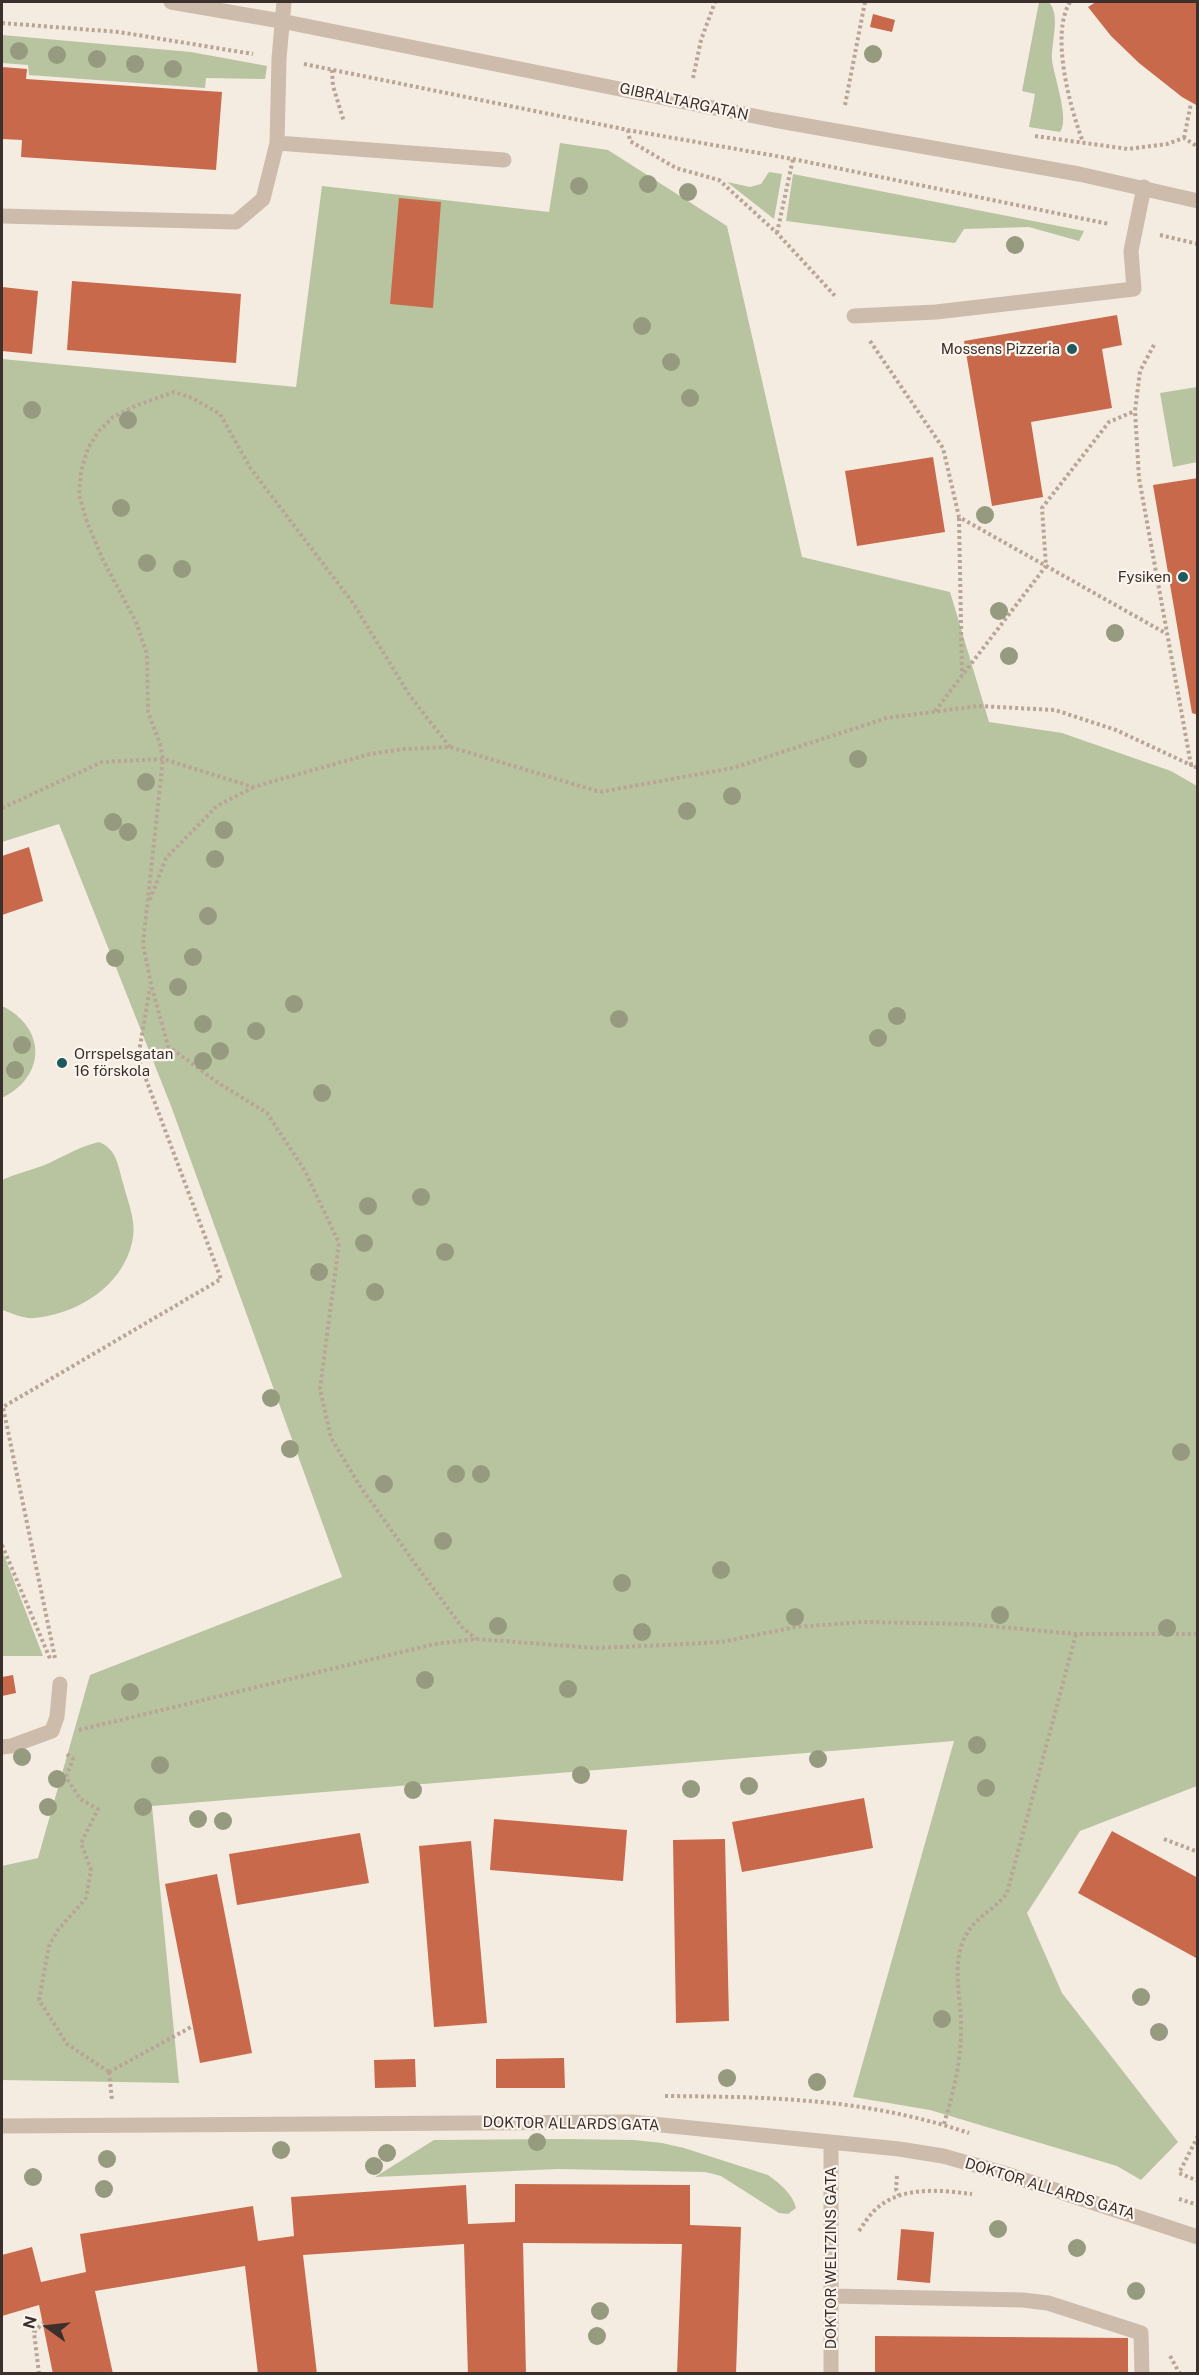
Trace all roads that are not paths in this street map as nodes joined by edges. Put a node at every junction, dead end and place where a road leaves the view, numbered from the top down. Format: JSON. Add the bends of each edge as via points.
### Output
{"nodes":[{"id":1,"x":171,"y":2,"type":"edge"},
{"id":2,"x":284,"y":2,"type":"edge"},
{"id":3,"x":281,"y":21,"type":"junction"},
{"id":4,"x":277,"y":143,"type":"junction"},
{"id":5,"x":504,"y":160,"type":"dead end"},
{"id":6,"x":1144,"y":187,"type":"junction"},
{"id":7,"x":1197,"y":201,"type":"edge"},
{"id":8,"x":2,"y":216,"type":"edge"},
{"id":9,"x":854,"y":316,"type":"road end"},
{"id":10,"x":60,"y":1684,"type":"road end"},
{"id":11,"x":2,"y":1747,"type":"edge"},
{"id":12,"x":2,"y":2126,"type":"edge"},
{"id":13,"x":831,"y":2142,"type":"junction"},
{"id":14,"x":1197,"y":2237,"type":"edge"},
{"id":15,"x":832,"y":2296,"type":"junction"},
{"id":16,"x":831,"y":2373,"type":"edge"},
{"id":17,"x":1142,"y":2373,"type":"edge"}],
"edges":[{"from":1,"to":3,"type":"street","name":"GIBRALTARGATAN"},
{"from":2,"to":3,"type":"street"},
{"from":3,"to":4,"type":"street"},
{"from":3,"to":6,"type":"street","name":"GIBRALTARGATAN","via":[[774,120]]},
{"from":4,"to":5,"type":"street"},
{"from":4,"to":8,"type":"street","via":[[263,200],[236,222]]},
{"from":6,"to":7,"type":"street","name":"GIBRALTARGATAN"},
{"from":6,"to":9,"type":"street","via":[[1131,251],[1134,289],[936,312]]},
{"from":10,"to":11,"type":"street","via":[[57,1717],[48,1732]]},
{"from":12,"to":13,"type":"street","name":"DOKTOR ALLARDS GATA","via":[[632,2122]]},
{"from":13,"to":14,"type":"street","name":"DOKTOR ALLARDS GATA","via":[[943,2156]]},
{"from":13,"to":15,"type":"street","name":"DOKTOR WELTZINS GATA"},
{"from":15,"to":16,"type":"street","name":"DOKTOR WELTZINS GATA"},
{"from":15,"to":17,"type":"street","via":[[1048,2303],[1141,2333]]}]}
